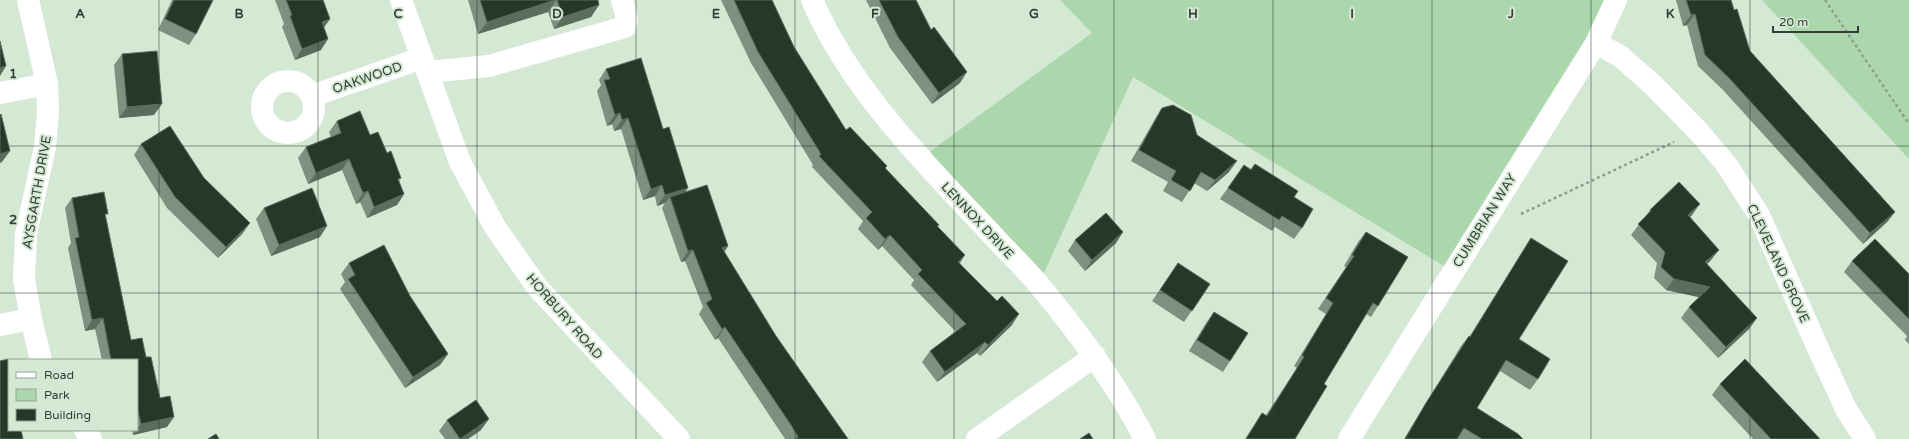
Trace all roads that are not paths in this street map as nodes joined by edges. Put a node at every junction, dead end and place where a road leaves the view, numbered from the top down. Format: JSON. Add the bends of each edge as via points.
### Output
{"nodes":[{"id":1,"x":28,"y":0,"type":"edge"},
{"id":2,"x":401,"y":0,"type":"edge"},
{"id":3,"x":622,"y":0,"type":"edge"},
{"id":4,"x":812,"y":0,"type":"edge"},
{"id":5,"x":1616,"y":0,"type":"edge"},
{"id":6,"x":1596,"y":43,"type":"junction"},
{"id":7,"x":425,"y":65,"type":"junction"},
{"id":8,"x":47,"y":84,"type":"junction"},
{"id":9,"x":0,"y":93,"type":"edge"},
{"id":10,"x":312,"y":96,"type":"dead end"},
{"id":11,"x":31,"y":319,"type":"junction"},
{"id":12,"x":0,"y":325,"type":"edge"},
{"id":13,"x":1095,"y":356,"type":"junction"},
{"id":14,"x":41,"y":359,"type":"edge"},
{"id":15,"x":85,"y":431,"type":"edge"},
{"id":16,"x":91,"y":439,"type":"edge"},
{"id":17,"x":679,"y":439,"type":"edge"},
{"id":18,"x":977,"y":439,"type":"edge"},
{"id":19,"x":1145,"y":439,"type":"edge"},
{"id":20,"x":1349,"y":439,"type":"edge"},
{"id":21,"x":1865,"y":439,"type":"edge"}],
"edges":[{"from":1,"to":8,"type":"main road","name":"AYSGARTH DRIVE"},
{"from":2,"to":7,"type":"main road","name":"HORBURY ROAD"},
{"from":3,"to":7,"type":"main road","name":"OAKWOOD","via":[[627,18],[625,27],[489,66]]},
{"from":4,"to":13,"type":"main road","name":"LENNOX DRIVE","via":[[847,65],[886,119],[1039,284]]},
{"from":5,"to":6,"type":"main road","name":"CUMBRIAN WAY"},
{"from":6,"to":20,"type":"main road","name":"CUMBRIAN WAY"},
{"from":6,"to":21,"type":"main road","name":"CLEVELAND GROVE","via":[[1620,56],[1654,86],[1726,164],[1759,215],[1846,409]]},
{"from":7,"to":10,"type":"main road","name":"OAKWOOD"},
{"from":7,"to":17,"type":"main road","name":"HORBURY ROAD","via":[[460,162],[495,227],[537,287]]},
{"from":8,"to":9,"type":"main road"},
{"from":8,"to":11,"type":"main road","name":"AYSGARTH DRIVE","via":[[45,147],[26,234],[24,278]]},
{"from":11,"to":12,"type":"main road"},
{"from":11,"to":14,"type":"main road","name":"AYSGARTH DRIVE"},
{"from":13,"to":18,"type":"main road"},
{"from":13,"to":19,"type":"main road","name":"LENNOX DRIVE","via":[[1128,406]]},
{"from":15,"to":16,"type":"main road"}]}
